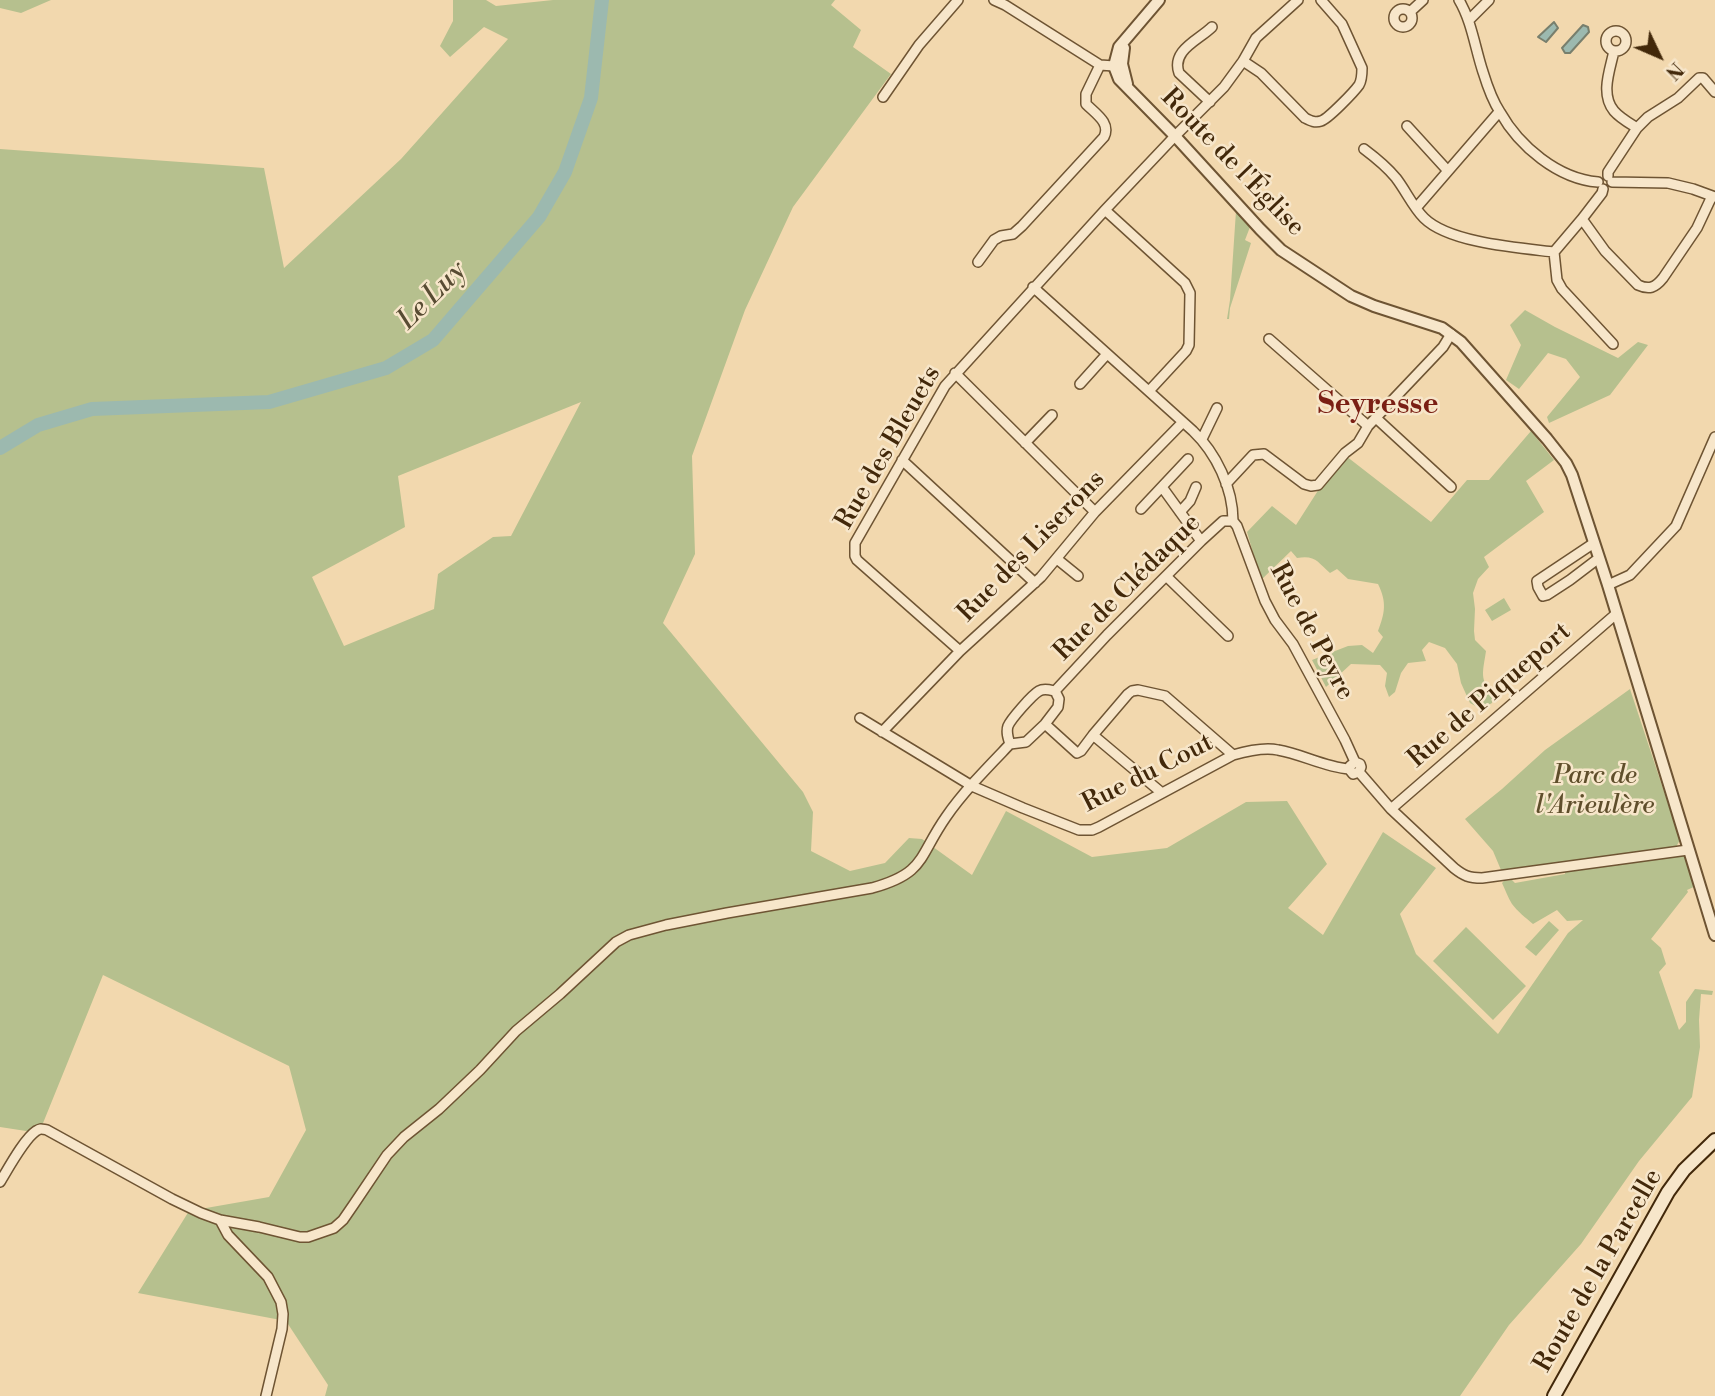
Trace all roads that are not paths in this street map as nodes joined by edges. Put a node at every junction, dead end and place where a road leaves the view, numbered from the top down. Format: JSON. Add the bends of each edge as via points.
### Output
{"nodes":[{"id":1,"x":958,"y":0,"type":"edge"},
{"id":2,"x":994,"y":0,"type":"edge"},
{"id":3,"x":1159,"y":0,"type":"edge"},
{"id":4,"x":1298,"y":0,"type":"edge"},
{"id":5,"x":1321,"y":0,"type":"edge"},
{"id":6,"x":1423,"y":0,"type":"edge"},
{"id":7,"x":1459,"y":0,"type":"edge"},
{"id":8,"x":1489,"y":0,"type":"edge"},
{"id":9,"x":1410,"y":12,"type":"dead end"},
{"id":10,"x":1469,"y":20,"type":"junction"},
{"id":11,"x":1212,"y":27,"type":"dead end"},
{"id":12,"x":1614,"y":51,"type":"dead end"},
{"id":13,"x":1243,"y":61,"type":"junction"},
{"id":14,"x":1100,"y":65,"type":"junction"},
{"id":15,"x":1118,"y":65,"type":"junction"},
{"id":16,"x":1715,"y":93,"type":"edge"},
{"id":17,"x":883,"y":97,"type":"dead end"},
{"id":18,"x":1210,"y":102,"type":"junction"},
{"id":19,"x":1499,"y":112,"type":"junction"},
{"id":20,"x":1407,"y":126,"type":"dead end"},
{"id":21,"x":1637,"y":128,"type":"junction"},
{"id":22,"x":1175,"y":136,"type":"junction"},
{"id":23,"x":1364,"y":149,"type":"dead end"},
{"id":24,"x":1448,"y":171,"type":"junction"},
{"id":25,"x":1610,"y":179,"type":"junction"},
{"id":26,"x":1601,"y":185,"type":"junction"},
{"id":27,"x":1714,"y":197,"type":"edge"},
{"id":28,"x":1416,"y":208,"type":"junction"},
{"id":29,"x":1105,"y":210,"type":"junction"},
{"id":30,"x":1582,"y":219,"type":"junction"},
{"id":31,"x":1554,"y":252,"type":"junction"},
{"id":32,"x":978,"y":262,"type":"dead end"},
{"id":33,"x":1033,"y":287,"type":"junction"},
{"id":34,"x":1451,"y":334,"type":"junction"},
{"id":35,"x":1269,"y":339,"type":"dead end"},
{"id":36,"x":1613,"y":344,"type":"dead end"},
{"id":37,"x":1107,"y":354,"type":"junction"},
{"id":38,"x":955,"y":373,"type":"junction"},
{"id":39,"x":1080,"y":384,"type":"dead end"},
{"id":40,"x":1149,"y":391,"type":"junction"},
{"id":41,"x":1217,"y":408,"type":"dead end"},
{"id":42,"x":1052,"y":415,"type":"dead end"},
{"id":43,"x":1376,"y":418,"type":"junction"},
{"id":44,"x":1183,"y":422,"type":"junction"},
{"id":45,"x":1368,"y":426,"type":"junction"},
{"id":46,"x":1715,"y":437,"type":"edge"},
{"id":47,"x":1202,"y":439,"type":"junction"},
{"id":48,"x":1025,"y":443,"type":"junction"},
{"id":49,"x":1188,"y":459,"type":"dead end"},
{"id":50,"x":902,"y":460,"type":"junction"},
{"id":51,"x":1226,"y":484,"type":"junction"},
{"id":52,"x":1451,"y":487,"type":"dead end"},
{"id":53,"x":1162,"y":488,"type":"junction"},
{"id":54,"x":1196,"y":488,"type":"dead end"},
{"id":55,"x":1141,"y":509,"type":"dead end"},
{"id":56,"x":1095,"y":512,"type":"junction"},
{"id":57,"x":1180,"y":512,"type":"junction"},
{"id":58,"x":1233,"y":521,"type":"junction"},
{"id":59,"x":1201,"y":541,"type":"junction"},
{"id":60,"x":1594,"y":543,"type":"junction"},
{"id":61,"x":1056,"y":559,"type":"junction"},
{"id":62,"x":1599,"y":560,"type":"junction"},
{"id":63,"x":1079,"y":576,"type":"dead end"},
{"id":64,"x":1166,"y":576,"type":"junction"},
{"id":65,"x":1035,"y":583,"type":"junction"},
{"id":66,"x":1608,"y":584,"type":"junction"},
{"id":67,"x":1616,"y":614,"type":"junction"},
{"id":68,"x":1228,"y":636,"type":"dead end"},
{"id":69,"x":960,"y":651,"type":"junction"},
{"id":70,"x":1055,"y":691,"type":"junction"},
{"id":71,"x":860,"y":718,"type":"dead end"},
{"id":72,"x":1045,"y":724,"type":"junction"},
{"id":73,"x":882,"y":732,"type":"junction"},
{"id":74,"x":1093,"y":735,"type":"junction"},
{"id":75,"x":1010,"y":744,"type":"junction"},
{"id":76,"x":1233,"y":755,"type":"junction"},
{"id":77,"x":1352,"y":766,"type":"junction"},
{"id":78,"x":972,"y":786,"type":"junction"},
{"id":79,"x":1161,"y":793,"type":"junction"},
{"id":80,"x":1391,"y":809,"type":"junction"},
{"id":81,"x":1688,"y":850,"type":"junction"},
{"id":82,"x":1715,"y":935,"type":"edge"},
{"id":83,"x":1715,"y":1140,"type":"edge"},
{"id":84,"x":0,"y":1182,"type":"edge"},
{"id":85,"x":220,"y":1220,"type":"junction"},
{"id":86,"x":266,"y":1396,"type":"edge"},
{"id":87,"x":1554,"y":1396,"type":"edge"}],
"edges":[{"from":1,"to":17,"type":"street"},
{"from":2,"to":14,"type":"street"},
{"from":3,"to":15,"type":"street","via":[[1128,37]]},
{"from":4,"to":13,"type":"street","name":"Rue des Bleuets","via":[[1256,38]]},
{"from":5,"to":13,"type":"street","via":[[1342,24],[1362,68],[1360,84],[1326,119],[1305,118]]},
{"from":6,"to":9,"type":"street"},
{"from":7,"to":10,"type":"street"},
{"from":8,"to":10,"type":"street"},
{"from":10,"to":19,"type":"street"},
{"from":11,"to":18,"type":"street","via":[[1183,51],[1177,67]]},
{"from":12,"to":21,"type":"street","via":[[1608,102]]},
{"from":13,"to":18,"type":"street","name":"Rue des Bleuets"},
{"from":14,"to":15,"type":"street"},
{"from":14,"to":32,"type":"street","via":[[1086,104],[1106,124],[1104,137],[1022,226],[994,240]]},
{"from":15,"to":22,"type":"street","name":"Route de l'Église","via":[[1128,87]]},
{"from":16,"to":21,"type":"street","via":[[1699,78]]},
{"from":18,"to":22,"type":"street","name":"Rue des Bleuets"},
{"from":19,"to":24,"type":"street"},
{"from":19,"to":26,"type":"street","via":[[1545,161]]},
{"from":20,"to":24,"type":"street"},
{"from":21,"to":25,"type":"street","via":[[1608,172]]},
{"from":22,"to":29,"type":"street","name":"Rue des Bleuets"},
{"from":22,"to":34,"type":"street","name":"Route de l'Église","via":[[1266,236],[1294,260],[1351,296]]},
{"from":23,"to":28,"type":"street","via":[[1396,178]]},
{"from":24,"to":28,"type":"street"},
{"from":25,"to":26,"type":"street","via":[[1600,178]]},
{"from":25,"to":27,"type":"street","via":[[1668,183]]},
{"from":26,"to":30,"type":"street","via":[[1602,193]]},
{"from":27,"to":30,"type":"street","via":[[1658,285],[1651,288],[1638,285]]},
{"from":28,"to":31,"type":"street","via":[[1437,228],[1454,235]]},
{"from":29,"to":33,"type":"street","name":"Rue des Bleuets"},
{"from":29,"to":40,"type":"street","via":[[1185,283],[1190,293],[1189,345]]},
{"from":30,"to":31,"type":"street"},
{"from":31,"to":36,"type":"street","via":[[1562,289]]},
{"from":33,"to":37,"type":"street","name":"Rue de Peyre"},
{"from":33,"to":38,"type":"street","name":"Rue des Bleuets"},
{"from":34,"to":43,"type":"street"},
{"from":34,"to":60,"type":"street","name":"Route de l'Église","via":[[1566,463]]},
{"from":35,"to":45,"type":"street"},
{"from":37,"to":39,"type":"street"},
{"from":37,"to":40,"type":"street","name":"Rue de Peyre"},
{"from":38,"to":48,"type":"street"},
{"from":38,"to":50,"type":"street","name":"Rue des Bleuets"},
{"from":40,"to":44,"type":"street","name":"Rue de Peyre"},
{"from":41,"to":47,"type":"street"},
{"from":42,"to":48,"type":"street"},
{"from":43,"to":45,"type":"street"},
{"from":43,"to":52,"type":"street"},
{"from":44,"to":47,"type":"street","name":"Rue de Peyre"},
{"from":44,"to":56,"type":"street","name":"Rue des Liserons"},
{"from":45,"to":51,"type":"street","via":[[1318,485],[1304,484],[1264,454],[1253,455]]},
{"from":46,"to":66,"type":"street","via":[[1676,526],[1630,575]]},
{"from":47,"to":51,"type":"street","name":"Rue de Peyre"},
{"from":48,"to":56,"type":"street"},
{"from":49,"to":53,"type":"street"},
{"from":50,"to":65,"type":"street"},
{"from":50,"to":69,"type":"street","name":"Rue des Bleuets","via":[[855,543],[855,556]]},
{"from":51,"to":58,"type":"street","name":"Rue de Peyre"},
{"from":53,"to":55,"type":"street"},
{"from":53,"to":57,"type":"street"},
{"from":54,"to":57,"type":"street"},
{"from":56,"to":61,"type":"street","name":"Rue des Liserons"},
{"from":57,"to":59,"type":"street"},
{"from":58,"to":59,"type":"street","name":"Rue de Clédaque","via":[[1223,522]]},
{"from":58,"to":77,"type":"street","name":"Rue de Peyre","via":[[1265,601],[1345,740]]},
{"from":59,"to":64,"type":"street","name":"Rue de Clédaque"},
{"from":60,"to":62,"type":"street","name":"Route de l'Église"},
{"from":60,"to":62,"type":"street","via":[[1537,581],[1538,587],[1547,595]]},
{"from":61,"to":63,"type":"street"},
{"from":61,"to":65,"type":"street","name":"Rue des Liserons"},
{"from":62,"to":66,"type":"street","name":"Route de l'Église"},
{"from":64,"to":68,"type":"street"},
{"from":64,"to":70,"type":"street","name":"Rue de Clédaque"},
{"from":65,"to":69,"type":"street","name":"Rue des Liserons"},
{"from":66,"to":67,"type":"street","name":"Route de l'Église"},
{"from":67,"to":80,"type":"street","name":"Rue de Piqueport"},
{"from":67,"to":81,"type":"street","name":"Route de l'Église"},
{"from":69,"to":73,"type":"street","name":"Rue des Liserons"},
{"from":70,"to":72,"type":"street","name":"Rue de Clédaque","via":[[1058,707]]},
{"from":70,"to":75,"type":"street","name":"Rue de Clédaque","via":[[1040,690],[1009,724]]},
{"from":71,"to":73,"type":"street","name":"Rue du Cout"},
{"from":72,"to":74,"type":"street","via":[[1077,753]]},
{"from":72,"to":75,"type":"street","name":"Rue de Clédaque","via":[[1026,742]]},
{"from":73,"to":78,"type":"street","name":"Rue du Cout"},
{"from":74,"to":76,"type":"street","via":[[1128,694],[1138,690],[1165,696]]},
{"from":74,"to":79,"type":"street"},
{"from":75,"to":78,"type":"street","name":"Rue de Clédaque"},
{"from":76,"to":77,"type":"street","name":"Rue du Cout","via":[[1274,749],[1336,768]]},
{"from":76,"to":79,"type":"street","name":"Rue du Cout"},
{"from":77,"to":80,"type":"street","name":"Rue de Peyre","via":[[1360,764],[1359,772]]},
{"from":78,"to":79,"type":"street","name":"Rue du Cout","via":[[1085,831]]},
{"from":78,"to":85,"type":"street","name":"Rue de Clédaque","via":[[946,817],[919,864],[898,879],[872,888],[636,932],[616,942],[404,1137],[334,1228],[300,1237]]},
{"from":80,"to":81,"type":"street","name":"Rue de Peyre","via":[[1470,878]]},
{"from":81,"to":82,"type":"street","name":"Route de l'Église"},
{"from":83,"to":87,"type":"main road","name":"Route de la Parcelle","via":[[1668,1192]]},
{"from":84,"to":85,"type":"street","name":"Rue de Clédaque","via":[[29,1138],[47,1129],[172,1199]]},
{"from":85,"to":86,"type":"street","via":[[228,1235],[268,1277],[281,1302],[282,1329]]}]}
